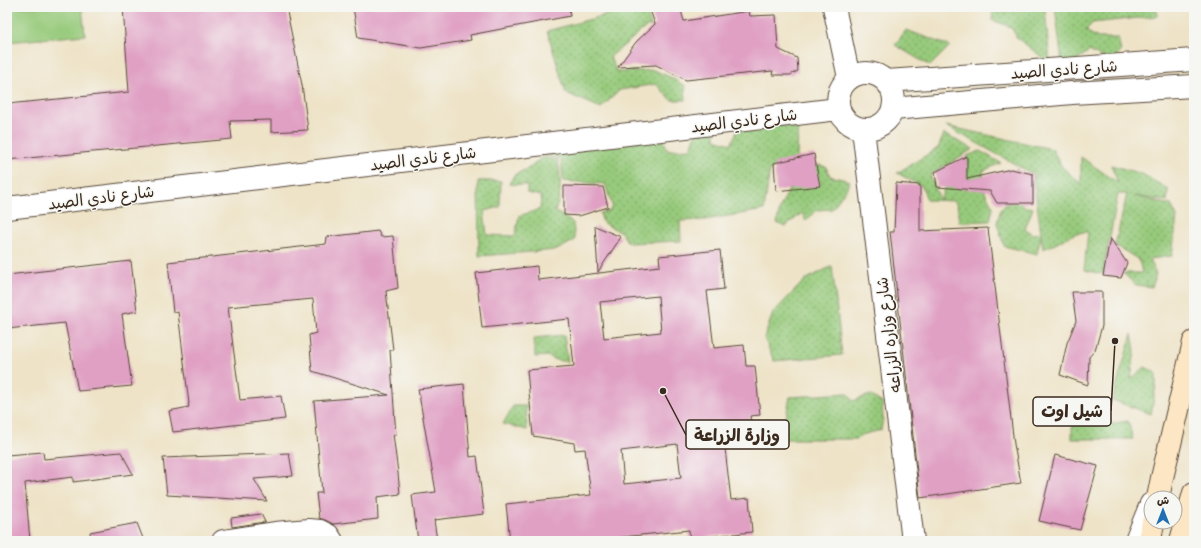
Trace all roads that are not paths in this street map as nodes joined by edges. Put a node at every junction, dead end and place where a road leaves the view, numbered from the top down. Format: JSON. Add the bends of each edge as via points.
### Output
{"nodes":[{"id":1,"x":834,"y":7,"type":"edge"},
{"id":2,"x":1194,"y":60,"type":"edge"},
{"id":3,"x":1069,"y":68,"type":"junction"},
{"id":4,"x":849,"y":78,"type":"junction"},
{"id":5,"x":886,"y":81,"type":"junction"},
{"id":6,"x":1194,"y":86,"type":"edge"},
{"id":7,"x":1072,"y":94,"type":"junction"},
{"id":8,"x":893,"y":108,"type":"junction"},
{"id":9,"x":838,"y":109,"type":"junction"},
{"id":10,"x":863,"y":129,"type":"junction"},
{"id":11,"x":7,"y":208,"type":"edge"},
{"id":12,"x":1194,"y":342,"type":"edge"},
{"id":13,"x":1160,"y":488,"type":"edge"},
{"id":14,"x":1194,"y":493,"type":"edge"},
{"id":15,"x":1143,"y":524,"type":"edge"},
{"id":16,"x":1152,"y":530,"type":"edge"},
{"id":17,"x":223,"y":541,"type":"edge"},
{"id":18,"x":332,"y":541,"type":"edge"},
{"id":19,"x":913,"y":541,"type":"edge"},
{"id":20,"x":1136,"y":541,"type":"edge"},
{"id":21,"x":1150,"y":541,"type":"edge"},
{"id":22,"x":1181,"y":541,"type":"edge"}],
"edges":[{"from":1,"to":4,"type":"street"},
{"from":2,"to":3,"type":"street","name":"شارع نادي الصيد"},
{"from":3,"to":5,"type":"street","name":"شارع نادي الصيد"},
{"from":3,"to":7,"type":"street"},
{"from":4,"to":5,"type":"street","via":[[856,74],[868,73],[880,76]]},
{"from":4,"to":9,"type":"street","via":[[839,92]]},
{"from":5,"to":8,"type":"street","via":[[892,89]]},
{"from":6,"to":7,"type":"street","name":"شارع نادي الصيد"},
{"from":7,"to":8,"type":"street","name":"شارع نادي الصيد"},
{"from":8,"to":10,"type":"street","via":[[885,122],[871,129]]},
{"from":9,"to":10,"type":"street","via":[[845,121]]},
{"from":9,"to":11,"type":"street","name":"شارع نادي الصيد"},
{"from":10,"to":19,"type":"street","name":"شارع وزاره الزراعه"},
{"from":12,"to":13,"type":"main road"},
{"from":14,"to":22,"type":"main road"},
{"from":15,"to":20,"type":"street"},
{"from":16,"to":21,"type":"main road"},
{"from":17,"to":18,"type":"street","via":[[308,530],[320,531]]}]}
